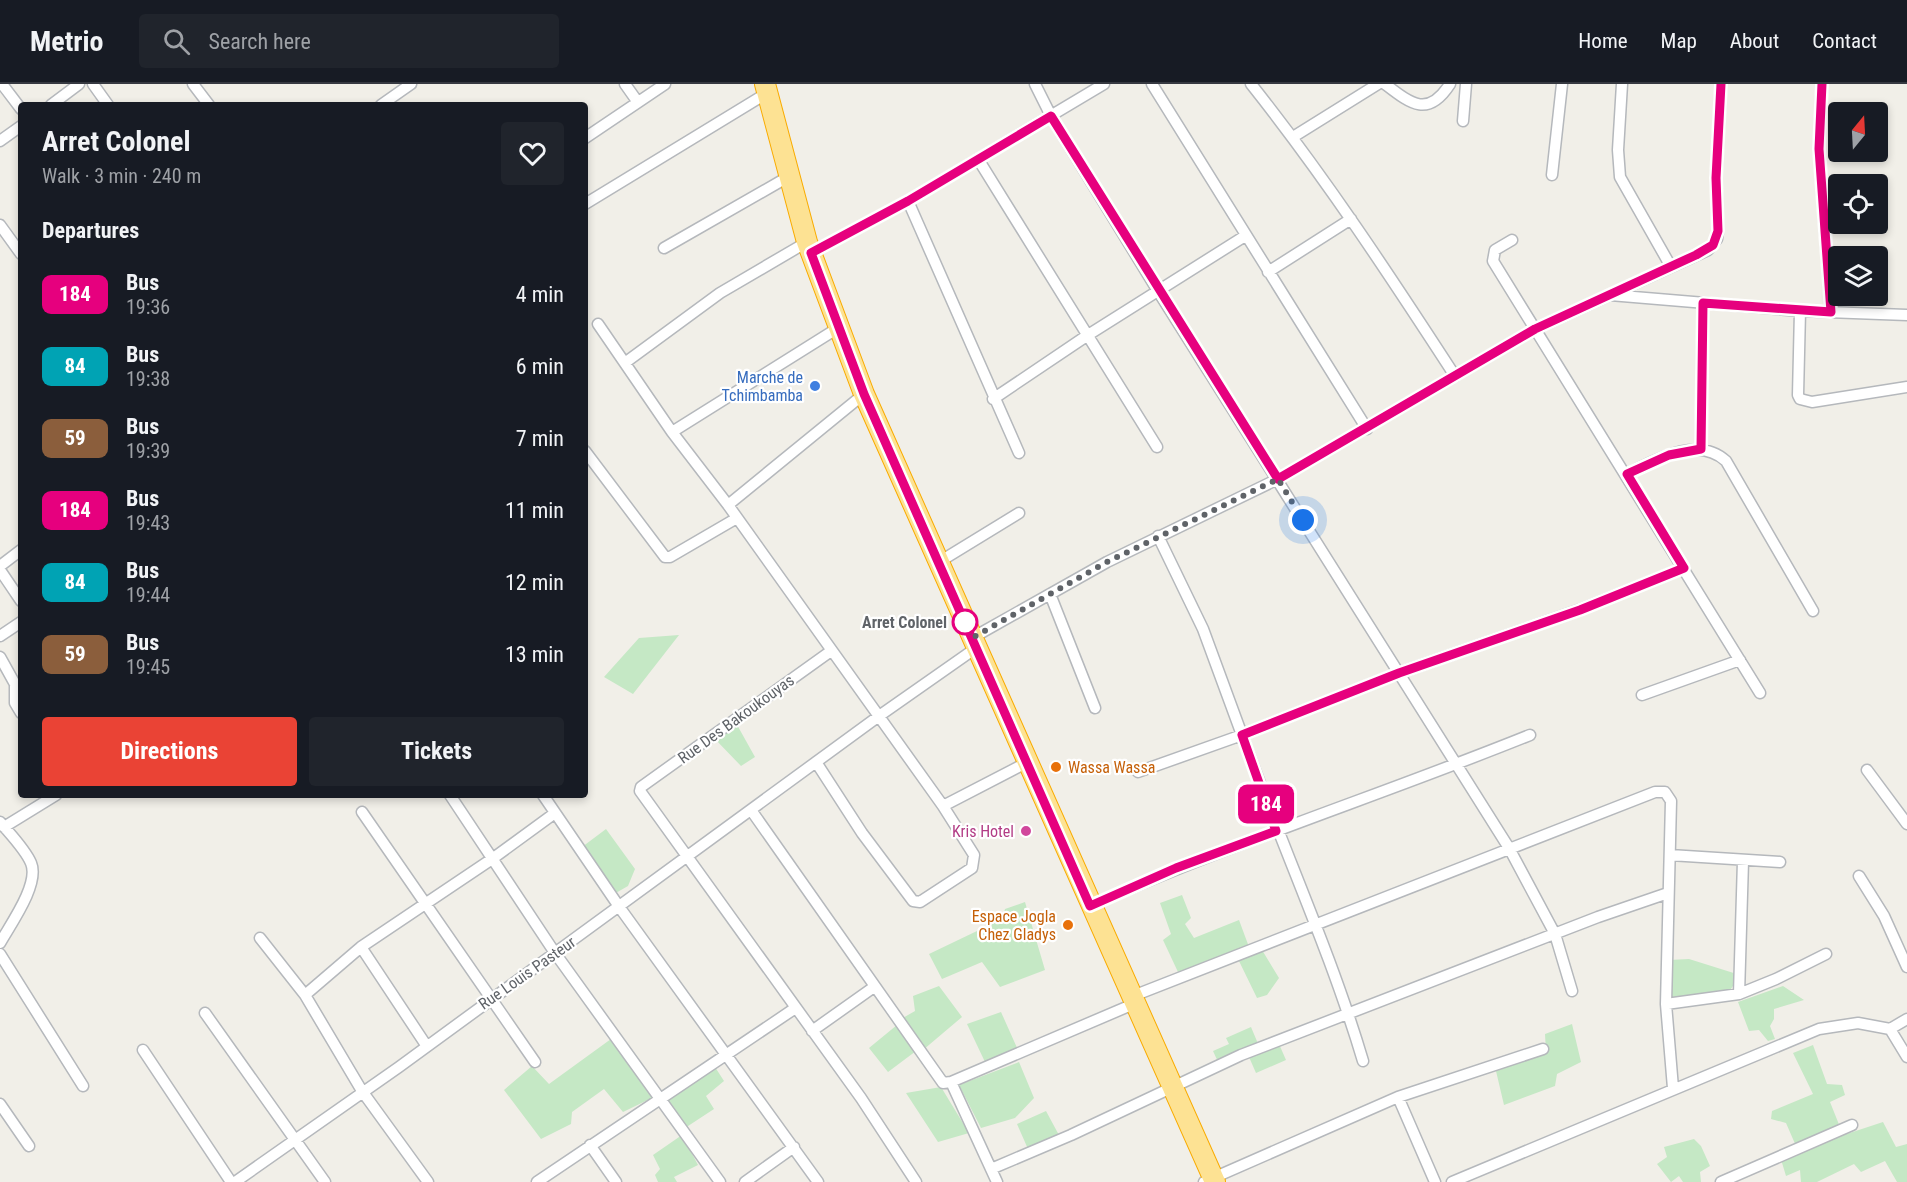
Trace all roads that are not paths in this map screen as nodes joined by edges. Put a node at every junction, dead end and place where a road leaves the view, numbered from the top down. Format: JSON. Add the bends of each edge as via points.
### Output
{"nodes":[{"id":1,"x":2,"y":84,"type":"edge"},
{"id":2,"x":79,"y":84,"type":"edge"},
{"id":3,"x":93,"y":84,"type":"edge"},
{"id":4,"x":193,"y":84,"type":"edge"},
{"id":5,"x":411,"y":84,"type":"edge"},
{"id":6,"x":626,"y":84,"type":"edge"},
{"id":7,"x":665,"y":84,"type":"edge"},
{"id":8,"x":1035,"y":84,"type":"edge"},
{"id":9,"x":1104,"y":84,"type":"edge"},
{"id":10,"x":1152,"y":84,"type":"edge"},
{"id":11,"x":1251,"y":84,"type":"edge"},
{"id":12,"x":1378,"y":84,"type":"edge"},
{"id":13,"x":1385,"y":84,"type":"edge"},
{"id":14,"x":1450,"y":84,"type":"edge"},
{"id":15,"x":1466,"y":84,"type":"edge"},
{"id":16,"x":1562,"y":84,"type":"edge"},
{"id":17,"x":1622,"y":84,"type":"edge"},
{"id":18,"x":1721,"y":84,"type":"edge"},
{"id":19,"x":1822,"y":84,"type":"edge"},
{"id":20,"x":766,"y":88,"type":"edge"},
{"id":21,"x":637,"y":101,"type":"junction"},
{"id":22,"x":55,"y":102,"type":"edge"},
{"id":23,"x":106,"y":102,"type":"edge"},
{"id":24,"x":206,"y":102,"type":"edge"},
{"id":25,"x":385,"y":102,"type":"edge"},
{"id":26,"x":18,"y":105,"type":"edge"},
{"id":27,"x":1051,"y":116,"type":"junction"},
{"id":28,"x":1463,"y":121,"type":"dead end"},
{"id":29,"x":18,"y":128,"type":"edge"},
{"id":30,"x":588,"y":136,"type":"edge"},
{"id":31,"x":1293,"y":137,"type":"junction"},
{"id":32,"x":0,"y":141,"type":"edge"},
{"id":33,"x":978,"y":159,"type":"junction"},
{"id":34,"x":1552,"y":175,"type":"dead end"},
{"id":35,"x":788,"y":177,"type":"junction"},
{"id":36,"x":908,"y":201,"type":"junction"},
{"id":37,"x":588,"y":202,"type":"edge"},
{"id":38,"x":1351,"y":219,"type":"junction"},
{"id":39,"x":0,"y":225,"type":"edge"},
{"id":40,"x":1245,"y":236,"type":"junction"},
{"id":41,"x":1512,"y":240,"type":"dead end"},
{"id":42,"x":664,"y":248,"type":"dead end"},
{"id":43,"x":809,"y":248,"type":"junction"},
{"id":44,"x":18,"y":250,"type":"edge"},
{"id":45,"x":1670,"y":265,"type":"junction"},
{"id":46,"x":1268,"y":272,"type":"junction"},
{"id":47,"x":1158,"y":291,"type":"junction"},
{"id":48,"x":1610,"y":295,"type":"junction"},
{"id":49,"x":1703,"y":303,"type":"junction"},
{"id":50,"x":1800,"y":311,"type":"junction"},
{"id":51,"x":1831,"y":312,"type":"junction"},
{"id":52,"x":1907,"y":315,"type":"edge"},
{"id":53,"x":598,"y":324,"type":"dead end"},
{"id":54,"x":838,"y":328,"type":"junction"},
{"id":55,"x":1535,"y":329,"type":"junction"},
{"id":56,"x":1088,"y":335,"type":"junction"},
{"id":57,"x":626,"y":362,"type":"junction"},
{"id":58,"x":1455,"y":376,"type":"junction"},
{"id":59,"x":1907,"y":387,"type":"edge"},
{"id":60,"x":864,"y":394,"type":"junction"},
{"id":61,"x":993,"y":399,"type":"junction"},
{"id":62,"x":1367,"y":429,"type":"junction"},
{"id":63,"x":672,"y":432,"type":"junction"},
{"id":64,"x":1157,"y":447,"type":"dead end"},
{"id":65,"x":1701,"y":449,"type":"junction"},
{"id":66,"x":1019,"y":453,"type":"dead end"},
{"id":67,"x":589,"y":466,"type":"edge"},
{"id":68,"x":1627,"y":474,"type":"junction"},
{"id":69,"x":1278,"y":479,"type":"junction"},
{"id":70,"x":728,"y":505,"type":"junction"},
{"id":71,"x":1019,"y":513,"type":"dead end"},
{"id":72,"x":737,"y":518,"type":"junction"},
{"id":73,"x":1158,"y":536,"type":"junction"},
{"id":74,"x":18,"y":553,"type":"edge"},
{"id":75,"x":939,"y":562,"type":"junction"},
{"id":76,"x":0,"y":568,"type":"edge"},
{"id":77,"x":1684,"y":568,"type":"junction"},
{"id":78,"x":1050,"y":594,"type":"junction"},
{"id":79,"x":18,"y":595,"type":"edge"},
{"id":80,"x":1813,"y":611,"type":"dead end"},
{"id":81,"x":18,"y":624,"type":"edge"},
{"id":82,"x":0,"y":636,"type":"edge"},
{"id":83,"x":974,"y":643,"type":"junction"},
{"id":84,"x":831,"y":651,"type":"junction"},
{"id":85,"x":0,"y":657,"type":"edge"},
{"id":86,"x":1740,"y":660,"type":"junction"},
{"id":87,"x":1399,"y":673,"type":"junction"},
{"id":88,"x":1760,"y":693,"type":"dead end"},
{"id":89,"x":1641,"y":695,"type":"dead end"},
{"id":90,"x":18,"y":708,"type":"edge"},
{"id":91,"x":1095,"y":708,"type":"dead end"},
{"id":92,"x":879,"y":716,"type":"junction"},
{"id":93,"x":1242,"y":735,"type":"junction"},
{"id":94,"x":1530,"y":735,"type":"dead end"},
{"id":95,"x":816,"y":762,"type":"junction"},
{"id":96,"x":1028,"y":762,"type":"junction"},
{"id":97,"x":1458,"y":764,"type":"junction"},
{"id":98,"x":1867,"y":770,"type":"dead end"},
{"id":99,"x":1138,"y":772,"type":"dead end"},
{"id":100,"x":50,"y":798,"type":"edge"},
{"id":101,"x":452,"y":798,"type":"edge"},
{"id":102,"x":545,"y":798,"type":"edge"},
{"id":103,"x":944,"y":806,"type":"junction"},
{"id":104,"x":751,"y":810,"type":"junction"},
{"id":105,"x":362,"y":812,"type":"dead end"},
{"id":106,"x":555,"y":813,"type":"junction"},
{"id":107,"x":2,"y":824,"type":"edge"},
{"id":108,"x":1907,"y":824,"type":"edge"},
{"id":109,"x":1276,"y":831,"type":"junction"},
{"id":110,"x":1509,"y":848,"type":"junction"},
{"id":111,"x":1670,"y":855,"type":"junction"},
{"id":112,"x":686,"y":858,"type":"junction"},
{"id":113,"x":492,"y":859,"type":"junction"},
{"id":114,"x":1743,"y":861,"type":"junction"},
{"id":115,"x":1780,"y":862,"type":"dead end"},
{"id":116,"x":1859,"y":876,"type":"dead end"},
{"id":117,"x":1668,"y":893,"type":"junction"},
{"id":118,"x":426,"y":904,"type":"junction"},
{"id":119,"x":1090,"y":906,"type":"junction"},
{"id":120,"x":620,"y":908,"type":"junction"},
{"id":121,"x":1315,"y":923,"type":"junction"},
{"id":122,"x":1555,"y":934,"type":"junction"},
{"id":123,"x":260,"y":938,"type":"dead end"},
{"id":124,"x":0,"y":943,"type":"edge"},
{"id":125,"x":361,"y":947,"type":"junction"},
{"id":126,"x":555,"y":953,"type":"junction"},
{"id":127,"x":0,"y":954,"type":"edge"},
{"id":128,"x":1826,"y":954,"type":"dead end"},
{"id":129,"x":1907,"y":967,"type":"edge"},
{"id":130,"x":874,"y":987,"type":"junction"},
{"id":131,"x":1572,"y":990,"type":"dead end"},
{"id":132,"x":1739,"y":994,"type":"junction"},
{"id":133,"x":304,"y":995,"type":"junction"},
{"id":134,"x":490,"y":999,"type":"junction"},
{"id":135,"x":1134,"y":999,"type":"junction"},
{"id":136,"x":1666,"y":1004,"type":"junction"},
{"id":137,"x":794,"y":1009,"type":"junction"},
{"id":138,"x":205,"y":1013,"type":"dead end"},
{"id":139,"x":1349,"y":1014,"type":"junction"},
{"id":140,"x":1907,"y":1019,"type":"edge"},
{"id":141,"x":1890,"y":1029,"type":"junction"},
{"id":142,"x":812,"y":1031,"type":"junction"},
{"id":143,"x":426,"y":1045,"type":"junction"},
{"id":144,"x":1544,"y":1049,"type":"dead end"},
{"id":145,"x":143,"y":1050,"type":"dead end"},
{"id":146,"x":727,"y":1054,"type":"junction"},
{"id":147,"x":1907,"y":1057,"type":"edge"},
{"id":148,"x":1363,"y":1061,"type":"dead end"},
{"id":149,"x":535,"y":1062,"type":"dead end"},
{"id":150,"x":951,"y":1082,"type":"junction"},
{"id":151,"x":83,"y":1086,"type":"dead end"},
{"id":152,"x":1173,"y":1087,"type":"junction"},
{"id":153,"x":1673,"y":1088,"type":"junction"},
{"id":154,"x":362,"y":1091,"type":"junction"},
{"id":155,"x":1398,"y":1097,"type":"junction"},
{"id":156,"x":660,"y":1098,"type":"junction"},
{"id":157,"x":0,"y":1104,"type":"edge"},
{"id":158,"x":1852,"y":1125,"type":"dead end"},
{"id":159,"x":294,"y":1140,"type":"junction"},
{"id":160,"x":590,"y":1145,"type":"junction"},
{"id":161,"x":30,"y":1146,"type":"dead end"},
{"id":162,"x":794,"y":1147,"type":"junction"},
{"id":163,"x":991,"y":1169,"type":"junction"},
{"id":164,"x":1210,"y":1181,"type":"edge"},
{"id":165,"x":231,"y":1182,"type":"edge"},
{"id":166,"x":236,"y":1182,"type":"edge"},
{"id":167,"x":325,"y":1182,"type":"edge"},
{"id":168,"x":428,"y":1182,"type":"edge"},
{"id":169,"x":537,"y":1182,"type":"edge"},
{"id":170,"x":616,"y":1182,"type":"edge"},
{"id":171,"x":720,"y":1182,"type":"edge"},
{"id":172,"x":745,"y":1182,"type":"edge"},
{"id":173,"x":818,"y":1182,"type":"edge"},
{"id":174,"x":916,"y":1182,"type":"edge"},
{"id":175,"x":997,"y":1182,"type":"edge"},
{"id":176,"x":1435,"y":1182,"type":"edge"},
{"id":177,"x":1452,"y":1182,"type":"edge"},
{"id":178,"x":1720,"y":1182,"type":"edge"}],
"edges":[{"from":1,"to":26,"type":"street"},
{"from":2,"to":22,"type":"street"},
{"from":3,"to":23,"type":"street"},
{"from":4,"to":24,"type":"street"},
{"from":5,"to":25,"type":"street"},
{"from":6,"to":21,"type":"street"},
{"from":7,"to":21,"type":"street"},
{"from":8,"to":27,"type":"street"},
{"from":9,"to":27,"type":"street"},
{"from":10,"to":40,"type":"street"},
{"from":11,"to":31,"type":"street"},
{"from":12,"to":31,"type":"street"},
{"from":13,"to":14,"type":"street","via":[[1422,106],[1432,104]]},
{"from":15,"to":28,"type":"street"},
{"from":16,"to":34,"type":"street"},
{"from":17,"to":45,"type":"street","via":[[1620,177]]},
{"from":18,"to":45,"type":"street","via":[[1717,239],[1708,249]]},
{"from":19,"to":51,"type":"street","via":[[1819,149]]},
{"from":20,"to":35,"type":"highway"},
{"from":20,"to":37,"type":"street"},
{"from":21,"to":30,"type":"street"},
{"from":27,"to":33,"type":"street"},
{"from":27,"to":47,"type":"street"},
{"from":29,"to":32,"type":"street"},
{"from":31,"to":38,"type":"street"},
{"from":33,"to":36,"type":"street"},
{"from":33,"to":56,"type":"street"},
{"from":35,"to":42,"type":"street"},
{"from":35,"to":43,"type":"highway"},
{"from":36,"to":43,"type":"street"},
{"from":36,"to":61,"type":"street"},
{"from":38,"to":46,"type":"street"},
{"from":38,"to":58,"type":"street"},
{"from":39,"to":44,"type":"street"},
{"from":40,"to":46,"type":"street"},
{"from":40,"to":47,"type":"street"},
{"from":41,"to":55,"type":"street","via":[[1495,250],[1493,261]]},
{"from":43,"to":54,"type":"highway"},
{"from":43,"to":57,"type":"street","via":[[720,293]]},
{"from":45,"to":48,"type":"street"},
{"from":46,"to":62,"type":"street"},
{"from":47,"to":56,"type":"street"},
{"from":47,"to":69,"type":"street"},
{"from":48,"to":49,"type":"street"},
{"from":48,"to":55,"type":"street"},
{"from":49,"to":50,"type":"street"},
{"from":49,"to":65,"type":"street"},
{"from":50,"to":51,"type":"street"},
{"from":50,"to":59,"type":"street","via":[[1800,399],[1812,402]]},
{"from":51,"to":52,"type":"street"},
{"from":53,"to":57,"type":"street"},
{"from":54,"to":60,"type":"highway"},
{"from":54,"to":63,"type":"street"},
{"from":55,"to":58,"type":"street"},
{"from":55,"to":68,"type":"street"},
{"from":56,"to":61,"type":"street"},
{"from":56,"to":64,"type":"street"},
{"from":57,"to":63,"type":"street"},
{"from":58,"to":62,"type":"street"},
{"from":60,"to":70,"type":"street"},
{"from":60,"to":75,"type":"highway"},
{"from":61,"to":66,"type":"street"},
{"from":62,"to":69,"type":"street"},
{"from":63,"to":70,"type":"street"},
{"from":65,"to":68,"type":"street","via":[[1669,455]]},
{"from":65,"to":80,"type":"street","via":[[1726,461]]},
{"from":67,"to":72,"type":"street","via":[[665,557],[705,539]]},
{"from":68,"to":77,"type":"street"},
{"from":69,"to":73,"type":"street"},
{"from":69,"to":87,"type":"street"},
{"from":70,"to":72,"type":"street"},
{"from":71,"to":75,"type":"street"},
{"from":72,"to":84,"type":"street"},
{"from":73,"to":78,"type":"street"},
{"from":73,"to":93,"type":"street","via":[[1203,629]]},
{"from":74,"to":76,"type":"street"},
{"from":75,"to":83,"type":"highway"},
{"from":76,"to":79,"type":"street"},
{"from":77,"to":86,"type":"street"},
{"from":77,"to":87,"type":"street","via":[[1580,610]]},
{"from":78,"to":83,"type":"street"},
{"from":78,"to":91,"type":"street"},
{"from":81,"to":82,"type":"street"},
{"from":83,"to":92,"type":"street","name":"Rue Louis Pasteur"},
{"from":83,"to":96,"type":"highway"},
{"from":84,"to":92,"type":"street"},
{"from":84,"to":112,"type":"street","name":"Rue Des Bakoukouyas","via":[[641,787]]},
{"from":85,"to":90,"type":"street","via":[[15,684]]},
{"from":86,"to":88,"type":"street"},
{"from":86,"to":89,"type":"street"},
{"from":87,"to":93,"type":"street"},
{"from":87,"to":97,"type":"street"},
{"from":92,"to":95,"type":"street","name":"Rue Louis Pasteur"},
{"from":92,"to":103,"type":"street"},
{"from":93,"to":99,"type":"street"},
{"from":93,"to":109,"type":"street"},
{"from":94,"to":97,"type":"street"},
{"from":95,"to":103,"type":"street","via":[[913,901],[920,902],[972,868],[975,861]]},
{"from":95,"to":104,"type":"street","name":"Rue Louis Pasteur"},
{"from":96,"to":103,"type":"street"},
{"from":96,"to":119,"type":"highway"},
{"from":97,"to":109,"type":"street"},
{"from":97,"to":110,"type":"street"},
{"from":98,"to":108,"type":"street"},
{"from":100,"to":107,"type":"street"},
{"from":101,"to":113,"type":"street"},
{"from":102,"to":106,"type":"street"},
{"from":104,"to":112,"type":"street","name":"Rue Louis Pasteur"},
{"from":104,"to":130,"type":"street"},
{"from":105,"to":118,"type":"street"},
{"from":106,"to":113,"type":"street"},
{"from":106,"to":120,"type":"street"},
{"from":107,"to":124,"type":"street","via":[[31,863],[33,876]]},
{"from":109,"to":119,"type":"street","via":[[1176,868]]},
{"from":109,"to":121,"type":"street"},
{"from":110,"to":111,"type":"street","via":[[1665,792],[1671,801]]},
{"from":110,"to":121,"type":"street"},
{"from":110,"to":122,"type":"street"},
{"from":111,"to":114,"type":"street"},
{"from":111,"to":117,"type":"street"},
{"from":112,"to":120,"type":"street","name":"Rue Louis Pasteur"},
{"from":112,"to":137,"type":"street"},
{"from":113,"to":118,"type":"street"},
{"from":113,"to":126,"type":"street"},
{"from":114,"to":115,"type":"street"},
{"from":114,"to":132,"type":"street"},
{"from":116,"to":129,"type":"street","via":[[1884,916]]},
{"from":117,"to":122,"type":"street"},
{"from":117,"to":136,"type":"street"},
{"from":118,"to":125,"type":"street"},
{"from":118,"to":134,"type":"street"},
{"from":119,"to":135,"type":"highway"},
{"from":120,"to":126,"type":"street","name":"Rue Louis Pasteur"},
{"from":120,"to":146,"type":"street"},
{"from":121,"to":135,"type":"street"},
{"from":121,"to":139,"type":"street"},
{"from":122,"to":131,"type":"street"},
{"from":122,"to":139,"type":"street"},
{"from":123,"to":133,"type":"street"},
{"from":125,"to":133,"type":"street"},
{"from":125,"to":143,"type":"street"},
{"from":126,"to":134,"type":"street","name":"Rue Louis Pasteur"},
{"from":126,"to":156,"type":"street"},
{"from":127,"to":151,"type":"street"},
{"from":128,"to":132,"type":"street"},
{"from":130,"to":142,"type":"street"},
{"from":130,"to":150,"type":"street","via":[[940,1081]]},
{"from":132,"to":136,"type":"street"},
{"from":133,"to":154,"type":"street"},
{"from":134,"to":143,"type":"street","name":"Rue Louis Pasteur"},
{"from":134,"to":149,"type":"street"},
{"from":135,"to":150,"type":"street"},
{"from":135,"to":152,"type":"highway"},
{"from":136,"to":153,"type":"street"},
{"from":137,"to":142,"type":"street"},
{"from":137,"to":146,"type":"street"},
{"from":138,"to":159,"type":"street"},
{"from":139,"to":148,"type":"street"},
{"from":139,"to":152,"type":"street","via":[[1241,1055]]},
{"from":140,"to":141,"type":"street"},
{"from":141,"to":147,"type":"street"},
{"from":141,"to":153,"type":"street","via":[[1858,1023],[1819,1029]]},
{"from":142,"to":174,"type":"street"},
{"from":143,"to":154,"type":"street","name":"Rue Louis Pasteur"},
{"from":144,"to":155,"type":"street"},
{"from":145,"to":165,"type":"street"},
{"from":146,"to":156,"type":"street"},
{"from":146,"to":162,"type":"street"},
{"from":150,"to":163,"type":"street"},
{"from":152,"to":163,"type":"street"},
{"from":152,"to":164,"type":"highway"},
{"from":153,"to":177,"type":"street"},
{"from":154,"to":159,"type":"street","name":"Rue Louis Pasteur"},
{"from":154,"to":168,"type":"street"},
{"from":155,"to":164,"type":"street"},
{"from":155,"to":176,"type":"street"},
{"from":156,"to":160,"type":"street"},
{"from":156,"to":171,"type":"street"},
{"from":157,"to":161,"type":"street"},
{"from":158,"to":178,"type":"street"},
{"from":159,"to":166,"type":"street","name":"Rue Louis Pasteur"},
{"from":159,"to":167,"type":"street"},
{"from":160,"to":169,"type":"street"},
{"from":160,"to":170,"type":"street"},
{"from":162,"to":172,"type":"street"},
{"from":162,"to":173,"type":"street"},
{"from":163,"to":175,"type":"street"}]}
